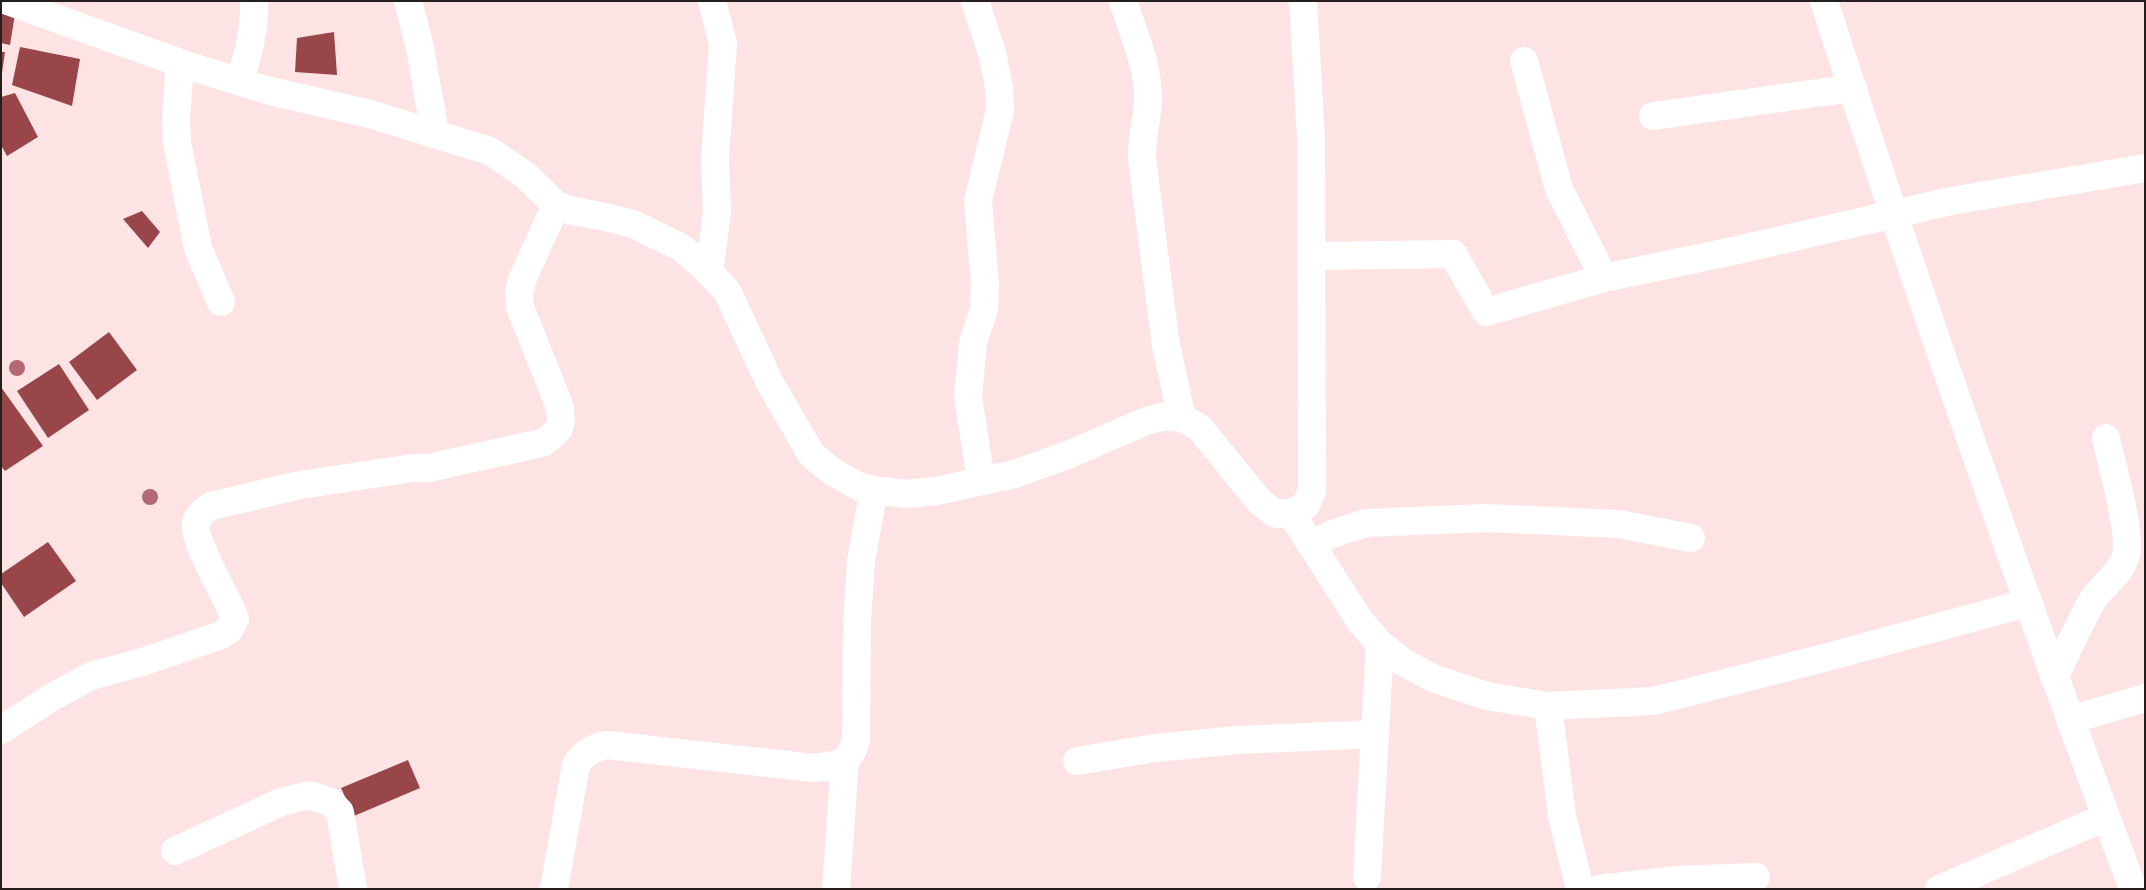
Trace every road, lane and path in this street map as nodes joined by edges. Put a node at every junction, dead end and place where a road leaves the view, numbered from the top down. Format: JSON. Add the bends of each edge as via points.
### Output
{"nodes":[{"id":1,"x":8,"y":1,"type":"edge"},
{"id":2,"x":254,"y":1,"type":"edge"},
{"id":3,"x":408,"y":1,"type":"edge"},
{"id":4,"x":712,"y":1,"type":"edge"},
{"id":5,"x":975,"y":1,"type":"edge"},
{"id":6,"x":1123,"y":1,"type":"edge"},
{"id":7,"x":1303,"y":1,"type":"edge"},
{"id":8,"x":1825,"y":1,"type":"edge"},
{"id":9,"x":1524,"y":61,"type":"dead end"},
{"id":10,"x":180,"y":63,"type":"junction"},
{"id":11,"x":240,"y":81,"type":"junction"},
{"id":12,"x":1852,"y":88,"type":"junction"},
{"id":13,"x":1653,"y":116,"type":"dead end"},
{"id":14,"x":435,"y":133,"type":"junction"},
{"id":15,"x":2145,"y":168,"type":"edge"},
{"id":16,"x":556,"y":205,"type":"junction"},
{"id":17,"x":1893,"y":214,"type":"junction"},
{"id":18,"x":1311,"y":256,"type":"junction"},
{"id":19,"x":709,"y":272,"type":"junction"},
{"id":20,"x":1604,"y":278,"type":"junction"},
{"id":21,"x":221,"y":302,"type":"dead end"},
{"id":22,"x":1182,"y":418,"type":"junction"},
{"id":23,"x":2106,"y":438,"type":"dead end"},
{"id":24,"x":981,"y":481,"type":"junction"},
{"id":25,"x":874,"y":490,"type":"junction"},
{"id":26,"x":1291,"y":513,"type":"junction"},
{"id":27,"x":1692,"y":538,"type":"dead end"},
{"id":28,"x":1311,"y":545,"type":"junction"},
{"id":29,"x":2027,"y":603,"type":"junction"},
{"id":30,"x":1380,"y":644,"type":"junction"},
{"id":31,"x":2054,"y":677,"type":"junction"},
{"id":32,"x":2145,"y":698,"type":"edge"},
{"id":33,"x":1548,"y":706,"type":"junction"},
{"id":34,"x":2070,"y":720,"type":"junction"},
{"id":35,"x":1,"y":730,"type":"edge"},
{"id":36,"x":1375,"y":734,"type":"junction"},
{"id":37,"x":846,"y":761,"type":"junction"},
{"id":38,"x":1077,"y":761,"type":"dead end"},
{"id":39,"x":2106,"y":817,"type":"junction"},
{"id":40,"x":174,"y":850,"type":"dead end"},
{"id":41,"x":1368,"y":877,"type":"dead end"},
{"id":42,"x":1756,"y":877,"type":"dead end"},
{"id":43,"x":353,"y":889,"type":"edge"},
{"id":44,"x":554,"y":889,"type":"edge"},
{"id":45,"x":836,"y":889,"type":"edge"},
{"id":46,"x":1580,"y":889,"type":"edge"},
{"id":47,"x":1600,"y":889,"type":"edge"},
{"id":48,"x":1939,"y":889,"type":"edge"},
{"id":49,"x":2133,"y":889,"type":"edge"}],
"edges":[{"from":1,"to":10,"type":"street"},
{"from":2,"to":11,"type":"street","via":[[255,22]]},
{"from":3,"to":14,"type":"street"},
{"from":4,"to":19,"type":"street","via":[[723,44],[715,158],[716,220]]},
{"from":5,"to":24,"type":"street","via":[[993,56],[1000,110],[978,201],[984,309],[973,343],[968,396]]},
{"from":6,"to":22,"type":"street","via":[[1147,82],[1142,159],[1166,346]]},
{"from":7,"to":18,"type":"street","via":[[1311,138]]},
{"from":8,"to":12,"type":"street"},
{"from":9,"to":20,"type":"street","via":[[1559,188]]},
{"from":10,"to":11,"type":"street"},
{"from":10,"to":21,"type":"street","via":[[177,142],[198,248]]},
{"from":11,"to":14,"type":"street"},
{"from":12,"to":13,"type":"street"},
{"from":12,"to":17,"type":"street"},
{"from":14,"to":16,"type":"street","via":[[490,151],[525,175]]},
{"from":15,"to":17,"type":"street"},
{"from":16,"to":19,"type":"street","via":[[633,224],[682,248]]},
{"from":16,"to":35,"type":"street","via":[[519,293],[520,307],[562,416],[561,427],[554,436],[542,443],[428,468],[300,484],[211,506],[201,513],[196,523],[196,536],[230,604],[235,619],[230,630],[91,676]]},
{"from":17,"to":20,"type":"street"},
{"from":17,"to":29,"type":"street"},
{"from":18,"to":20,"type":"street","via":[[1453,254],[1486,312]]},
{"from":18,"to":26,"type":"street","via":[[1312,490],[1306,505]]},
{"from":19,"to":25,"type":"street","via":[[726,291],[770,382],[811,454],[831,472],[860,487]]},
{"from":22,"to":24,"type":"street","via":[[1165,416],[1146,421],[1070,454],[1015,474]]},
{"from":22,"to":26,"type":"street","via":[[1199,427],[1260,502],[1276,514]]},
{"from":23,"to":31,"type":"street","via":[[2122,509],[2126,555],[2120,568],[2092,600]]},
{"from":24,"to":25,"type":"street","via":[[906,494]]},
{"from":25,"to":37,"type":"street","via":[[860,570],[856,739],[853,752]]},
{"from":26,"to":28,"type":"street"},
{"from":27,"to":28,"type":"street","via":[[1618,524],[1487,518],[1366,523]]},
{"from":28,"to":30,"type":"street","via":[[1349,605]]},
{"from":29,"to":31,"type":"street"},
{"from":29,"to":33,"type":"street","via":[[1662,699]]},
{"from":30,"to":33,"type":"street","via":[[1403,662],[1435,679],[1487,696]]},
{"from":30,"to":36,"type":"street"},
{"from":31,"to":34,"type":"street"},
{"from":32,"to":34,"type":"street"},
{"from":33,"to":46,"type":"street","via":[[1562,816]]},
{"from":34,"to":39,"type":"street"},
{"from":36,"to":38,"type":"street","via":[[1210,743]]},
{"from":36,"to":41,"type":"street"},
{"from":37,"to":44,"type":"street","via":[[814,768],[607,745],[594,748],[576,765]]},
{"from":37,"to":45,"type":"street"},
{"from":39,"to":48,"type":"street"},
{"from":39,"to":49,"type":"street"},
{"from":40,"to":43,"type":"street","via":[[281,802],[310,795],[330,802],[340,812]]},
{"from":42,"to":47,"type":"street","via":[[1678,880]]}]}
